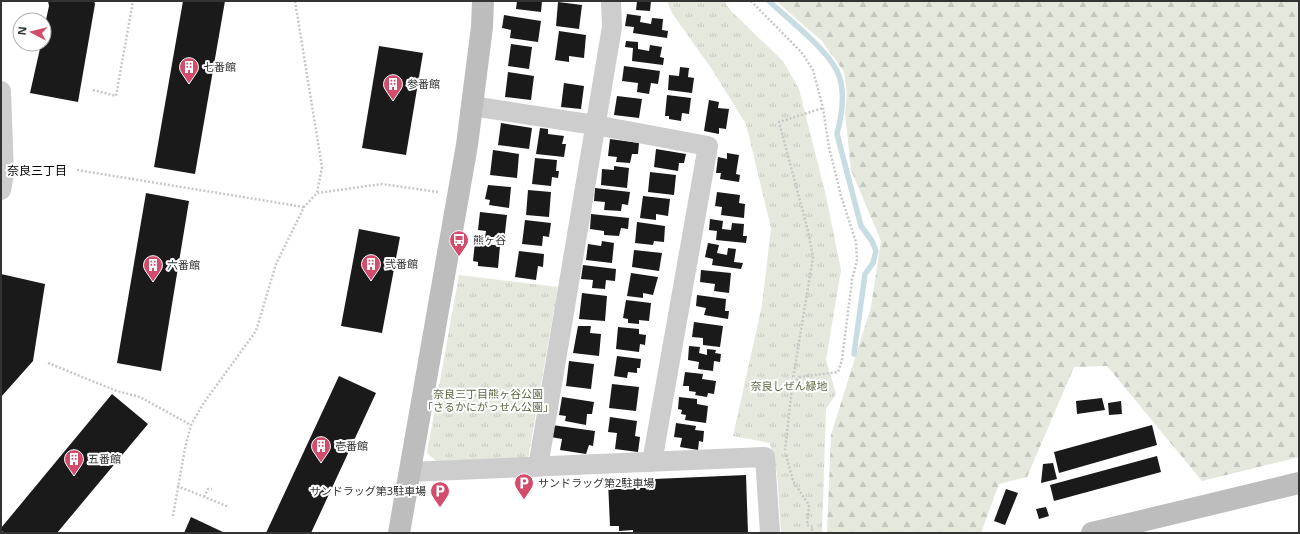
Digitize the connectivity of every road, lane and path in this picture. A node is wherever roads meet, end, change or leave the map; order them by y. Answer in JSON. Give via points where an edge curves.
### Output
{"nodes":[{"id":1,"x":133,"y":1,"type":"edge"},
{"id":2,"x":295,"y":1,"type":"edge"},
{"id":3,"x":483,"y":1,"type":"edge"},
{"id":4,"x":611,"y":1,"type":"edge"},
{"id":5,"x":751,"y":1,"type":"edge"},
{"id":6,"x":93,"y":90,"type":"dead end"},
{"id":7,"x":1,"y":91,"type":"edge"},
{"id":8,"x":472,"y":106,"type":"junction"},
{"id":9,"x":823,"y":108,"type":"junction"},
{"id":10,"x":595,"y":125,"type":"junction"},
{"id":11,"x":77,"y":170,"type":"dead end"},
{"id":12,"x":1,"y":190,"type":"edge"},
{"id":13,"x":442,"y":192,"type":"dead end"},
{"id":14,"x":317,"y":194,"type":"junction"},
{"id":15,"x":304,"y":207,"type":"junction"},
{"id":16,"x":48,"y":363,"type":"dead end"},
{"id":17,"x":792,"y":388,"type":"junction"},
{"id":18,"x":191,"y":425,"type":"junction"},
{"id":19,"x":652,"y":462,"type":"junction"},
{"id":20,"x":538,"y":467,"type":"junction"},
{"id":21,"x":409,"y":472,"type":"junction"},
{"id":22,"x":1299,"y":483,"type":"edge"},
{"id":23,"x":177,"y":486,"type":"junction"},
{"id":24,"x":212,"y":489,"type":"dead end"},
{"id":25,"x":204,"y":497,"type":"junction"},
{"id":26,"x":227,"y":506,"type":"dead end"},
{"id":27,"x":174,"y":516,"type":"dead end"},
{"id":28,"x":398,"y":533,"type":"edge"},
{"id":29,"x":770,"y":533,"type":"edge"},
{"id":30,"x":811,"y":533,"type":"edge"},
{"id":31,"x":1092,"y":533,"type":"edge"}],
"edges":[{"from":1,"to":6,"type":"path","via":[[116,96]]},
{"from":2,"to":14,"type":"path","via":[[322,167]]},
{"from":3,"to":8,"type":"street"},
{"from":4,"to":10,"type":"street","via":[[612,27]]},
{"from":5,"to":9,"type":"path","via":[[802,53],[813,70]]},
{"from":7,"to":12,"type":"street","via":[[4,175]]},
{"from":8,"to":10,"type":"street"},
{"from":8,"to":21,"type":"street"},
{"from":9,"to":17,"type":"path","via":[[779,122],[813,257]]},
{"from":9,"to":17,"type":"path","via":[[841,196],[856,242],[857,260],[838,372],[799,377]]},
{"from":10,"to":19,"type":"street","via":[[708,146]]},
{"from":10,"to":20,"type":"street"},
{"from":11,"to":15,"type":"path"},
{"from":13,"to":14,"type":"path","via":[[382,184]]},
{"from":14,"to":15,"type":"path"},
{"from":15,"to":18,"type":"path","via":[[276,264],[256,331],[203,404]]},
{"from":16,"to":18,"type":"path","via":[[117,391],[140,397]]},
{"from":17,"to":30,"type":"path","via":[[784,446],[793,481],[809,505],[807,525],[813,527]]},
{"from":18,"to":23,"type":"path"},
{"from":19,"to":20,"type":"street"},
{"from":19,"to":29,"type":"street","via":[[765,457]]},
{"from":20,"to":21,"type":"street"},
{"from":21,"to":28,"type":"street"},
{"from":22,"to":31,"type":"street"},
{"from":23,"to":25,"type":"path"},
{"from":23,"to":27,"type":"path"},
{"from":24,"to":25,"type":"path","via":[[208,489]]},
{"from":25,"to":26,"type":"path"}]}
